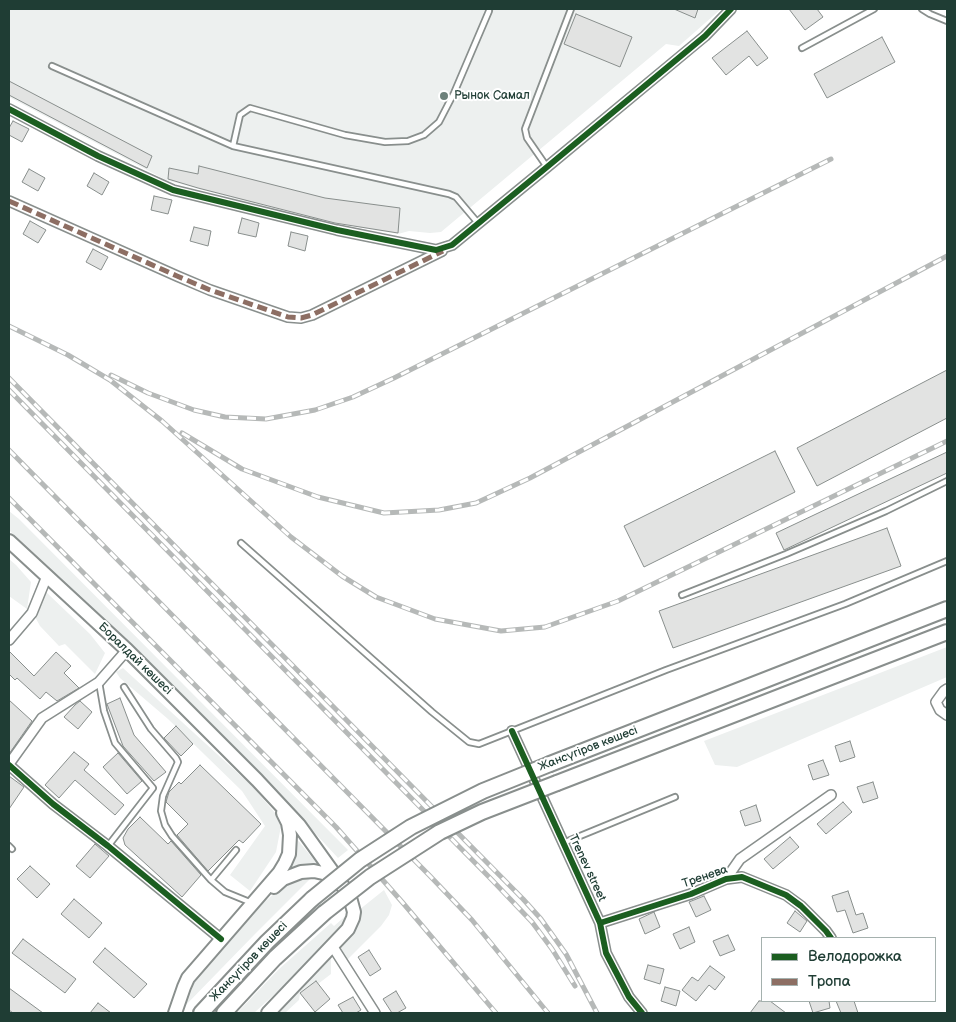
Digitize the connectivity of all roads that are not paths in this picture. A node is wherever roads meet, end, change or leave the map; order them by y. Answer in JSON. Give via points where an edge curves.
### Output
{"nodes":[{"id":1,"x":571,"y":9,"type":"edge"},
{"id":2,"x":731,"y":9,"type":"edge"},
{"id":3,"x":874,"y":9,"type":"edge"},
{"id":4,"x":922,"y":9,"type":"edge"},
{"id":5,"x":489,"y":11,"type":"dead end"},
{"id":6,"x":947,"y":21,"type":"edge"},
{"id":7,"x":802,"y":48,"type":"dead end"},
{"id":8,"x":52,"y":66,"type":"dead end"},
{"id":9,"x":10,"y":112,"type":"edge"},
{"id":10,"x":233,"y":146,"type":"junction"},
{"id":11,"x":547,"y":167,"type":"junction"},
{"id":12,"x":9,"y":201,"type":"edge"},
{"id":13,"x":478,"y":223,"type":"junction"},
{"id":14,"x":445,"y":249,"type":"junction"},
{"id":15,"x":947,"y":481,"type":"edge"},
{"id":16,"x":9,"y":541,"type":"edge"},
{"id":17,"x":241,"y":543,"type":"dead end"},
{"id":18,"x":947,"y":561,"type":"edge"},
{"id":19,"x":47,"y":576,"type":"junction"},
{"id":20,"x":682,"y":595,"type":"dead end"},
{"id":21,"x":947,"y":610,"type":"edge"},
{"id":22,"x":947,"y":632,"type":"edge"},
{"id":23,"x":9,"y":640,"type":"edge"},
{"id":24,"x":127,"y":650,"type":"junction"},
{"id":25,"x":98,"y":682,"type":"junction"},
{"id":26,"x":124,"y":687,"type":"dead end"},
{"id":27,"x":947,"y":689,"type":"edge"},
{"id":28,"x":947,"y":715,"type":"edge"},
{"id":29,"x":512,"y":731,"type":"junction"},
{"id":30,"x":9,"y":764,"type":"edge"},
{"id":31,"x":257,"y":780,"type":"junction"},
{"id":32,"x":831,"y":795,"type":"dead end"},
{"id":33,"x":675,"y":797,"type":"dead end"},
{"id":34,"x":563,"y":843,"type":"junction"},
{"id":35,"x":108,"y":846,"type":"junction"},
{"id":36,"x":236,"y":850,"type":"dead end"},
{"id":37,"x":726,"y":879,"type":"junction"},
{"id":38,"x":211,"y":880,"type":"junction"},
{"id":39,"x":341,"y":884,"type":"junction"},
{"id":40,"x":253,"y":904,"type":"junction"},
{"id":41,"x":600,"y":923,"type":"junction"},
{"id":42,"x":830,"y":937,"type":"edge"},
{"id":43,"x":221,"y":939,"type":"junction"},
{"id":44,"x":332,"y":946,"type":"junction"},
{"id":45,"x":175,"y":1013,"type":"edge"},
{"id":46,"x":201,"y":1013,"type":"edge"},
{"id":47,"x":224,"y":1013,"type":"edge"},
{"id":48,"x":268,"y":1013,"type":"edge"},
{"id":49,"x":375,"y":1013,"type":"edge"},
{"id":50,"x":642,"y":1013,"type":"edge"}],
"edges":[{"from":1,"to":11,"type":"lane","via":[[525,129],[527,138]]},
{"from":2,"to":11,"type":"street","via":[[705,36]]},
{"from":3,"to":7,"type":"lane"},
{"from":4,"to":6,"type":"lane"},
{"from":5,"to":10,"type":"lane","via":[[440,122],[424,135],[408,141],[385,142],[345,135],[250,108],[240,115]]},
{"from":8,"to":10,"type":"lane"},
{"from":9,"to":14,"type":"street","via":[[173,190],[337,230],[436,250]]},
{"from":10,"to":13,"type":"lane","via":[[450,194]]},
{"from":11,"to":13,"type":"street"},
{"from":12,"to":14,"type":"street","via":[[210,290],[288,317],[312,315]]},
{"from":13,"to":14,"type":"street"},
{"from":15,"to":20,"type":"lane","via":[[886,511]]},
{"from":16,"to":19,"type":"main road","name":"Боралдай көшесі"},
{"from":17,"to":29,"type":"lane","via":[[470,742],[479,744]]},
{"from":18,"to":29,"type":"lane","via":[[846,604]]},
{"from":19,"to":23,"type":"street","via":[[32,614]]},
{"from":19,"to":24,"type":"main road","name":"Боралдай көшесі"},
{"from":21,"to":46,"type":"main road","name":"Жансүгіров көшесі","bridge":true,"via":[[483,791],[411,827],[360,860],[312,899]]},
{"from":22,"to":47,"type":"main road","name":"Жансүгіров көшесі","bridge":true,"via":[[482,812],[426,841],[370,877],[324,913],[275,958]]},
{"from":24,"to":25,"type":"street"},
{"from":24,"to":31,"type":"main road","name":"Боралдай көшесі"},
{"from":25,"to":30,"type":"street","via":[[42,718]]},
{"from":25,"to":35,"type":"lane","via":[[115,743],[153,788]]},
{"from":26,"to":38,"type":"lane","via":[[151,729],[178,762],[163,796],[161,811],[165,825]]},
{"from":27,"to":28,"type":"street","via":[[936,702]]},
{"from":29,"to":34,"type":"street","name":"Trenev street"},
{"from":30,"to":35,"type":"street","via":[[53,804]]},
{"from":31,"to":39,"type":"main road","via":[[299,825]]},
{"from":31,"to":40,"type":"main road","via":[[286,816],[290,845],[279,873]]},
{"from":32,"to":37,"type":"street","via":[[740,859]]},
{"from":33,"to":34,"type":"lane"},
{"from":34,"to":41,"type":"street","name":"Trenev street"},
{"from":35,"to":43,"type":"street"},
{"from":36,"to":38,"type":"lane"},
{"from":37,"to":41,"type":"street","name":"Тренева","via":[[691,894]]},
{"from":37,"to":42,"type":"street","name":"Тренева","via":[[742,877],[786,895]]},
{"from":38,"to":40,"type":"lane","via":[[231,895]]},
{"from":39,"to":40,"type":"main road","via":[[330,875],[301,872],[283,879]]},
{"from":39,"to":44,"type":"main road","via":[[354,912],[348,929]]},
{"from":40,"to":43,"type":"main road"},
{"from":41,"to":50,"type":"street","name":"Trenev street","via":[[606,953],[629,997]]},
{"from":43,"to":45,"type":"main road","via":[[188,978]]},
{"from":44,"to":48,"type":"main road"},
{"from":44,"to":49,"type":"street"}]}
